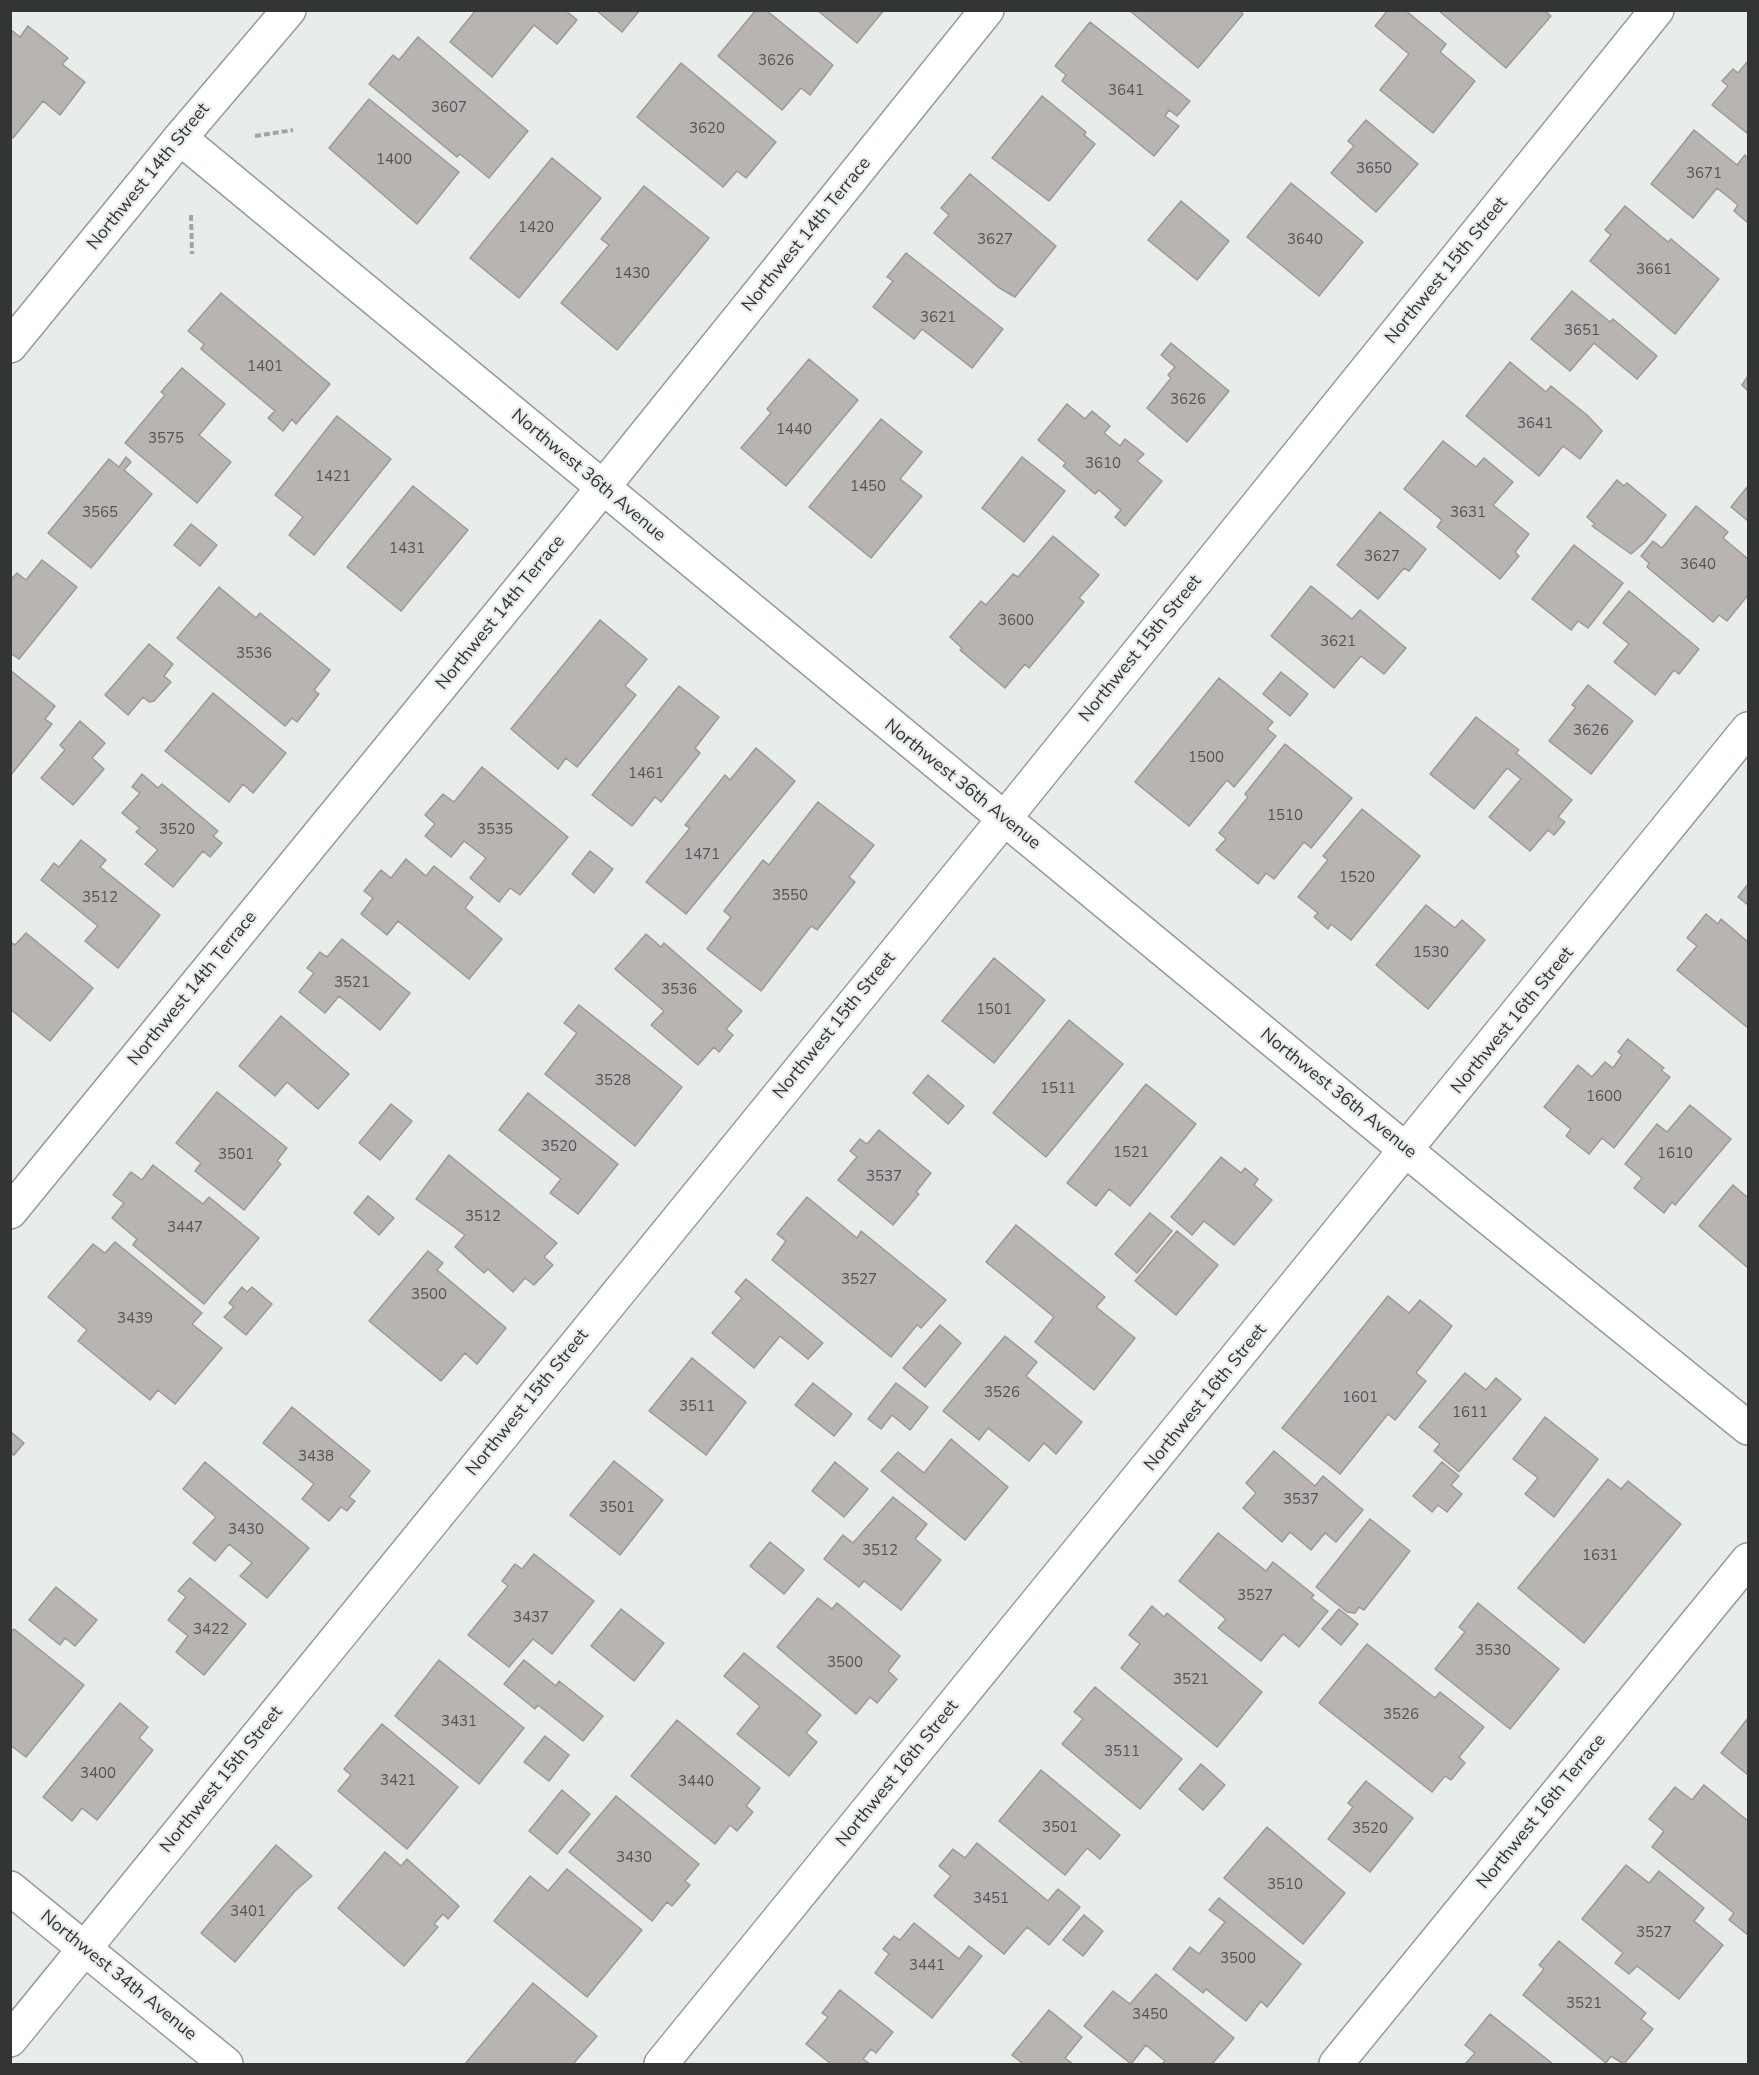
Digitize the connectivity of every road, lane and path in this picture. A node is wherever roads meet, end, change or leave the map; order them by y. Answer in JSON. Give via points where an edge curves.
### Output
{"nodes":[{"id":1,"x":289,"y":10,"type":"edge"},
{"id":2,"x":987,"y":10,"type":"edge"},
{"id":3,"x":1657,"y":10,"type":"edge"},
{"id":4,"x":293,"y":130,"type":"dead end"},
{"id":5,"x":255,"y":136,"type":"dead end"},
{"id":6,"x":180,"y":138,"type":"junction"},
{"id":7,"x":191,"y":215,"type":"dead end"},
{"id":8,"x":192,"y":254,"type":"dead end"},
{"id":9,"x":10,"y":346,"type":"edge"},
{"id":10,"x":603,"y":488,"type":"junction"},
{"id":11,"x":1749,"y":729,"type":"edge"},
{"id":12,"x":1004,"y":819,"type":"junction"},
{"id":13,"x":1407,"y":1150,"type":"junction"},
{"id":14,"x":10,"y":1212,"type":"edge"},
{"id":15,"x":1749,"y":1428,"type":"edge"},
{"id":16,"x":1749,"y":1560,"type":"edge"},
{"id":17,"x":10,"y":1888,"type":"edge"},
{"id":18,"x":85,"y":1949,"type":"junction"},
{"id":19,"x":10,"y":2040,"type":"edge"},
{"id":20,"x":226,"y":2064,"type":"edge"},
{"id":21,"x":662,"y":2064,"type":"edge"},
{"id":22,"x":1336,"y":2064,"type":"edge"}],
"edges":[{"from":1,"to":6,"type":"street","name":"Northwest 14th Street"},
{"from":2,"to":10,"type":"street","name":"Northwest 14th Terrace"},
{"from":3,"to":12,"type":"street","name":"Northwest 15th Street"},
{"from":4,"to":5,"type":"path"},
{"from":6,"to":9,"type":"street","name":"Northwest 14th Street"},
{"from":6,"to":10,"type":"street","name":"Northwest 36th Avenue"},
{"from":7,"to":8,"type":"path"},
{"from":10,"to":12,"type":"street","name":"Northwest 36th Avenue"},
{"from":10,"to":14,"type":"street","name":"Northwest 14th Terrace"},
{"from":11,"to":13,"type":"street","name":"Northwest 16th Street"},
{"from":12,"to":13,"type":"street","name":"Northwest 36th Avenue"},
{"from":12,"to":18,"type":"street","name":"Northwest 15th Street"},
{"from":13,"to":15,"type":"street","name":"Northwest 36th Avenue"},
{"from":13,"to":21,"type":"street","name":"Northwest 16th Street"},
{"from":16,"to":22,"type":"street","name":"Northwest 16th Terrace"},
{"from":17,"to":18,"type":"street","name":"Northwest 34th Avenue"},
{"from":18,"to":19,"type":"street","name":"Northwest 15th Street"},
{"from":18,"to":20,"type":"street","name":"Northwest 34th Avenue"}]}
